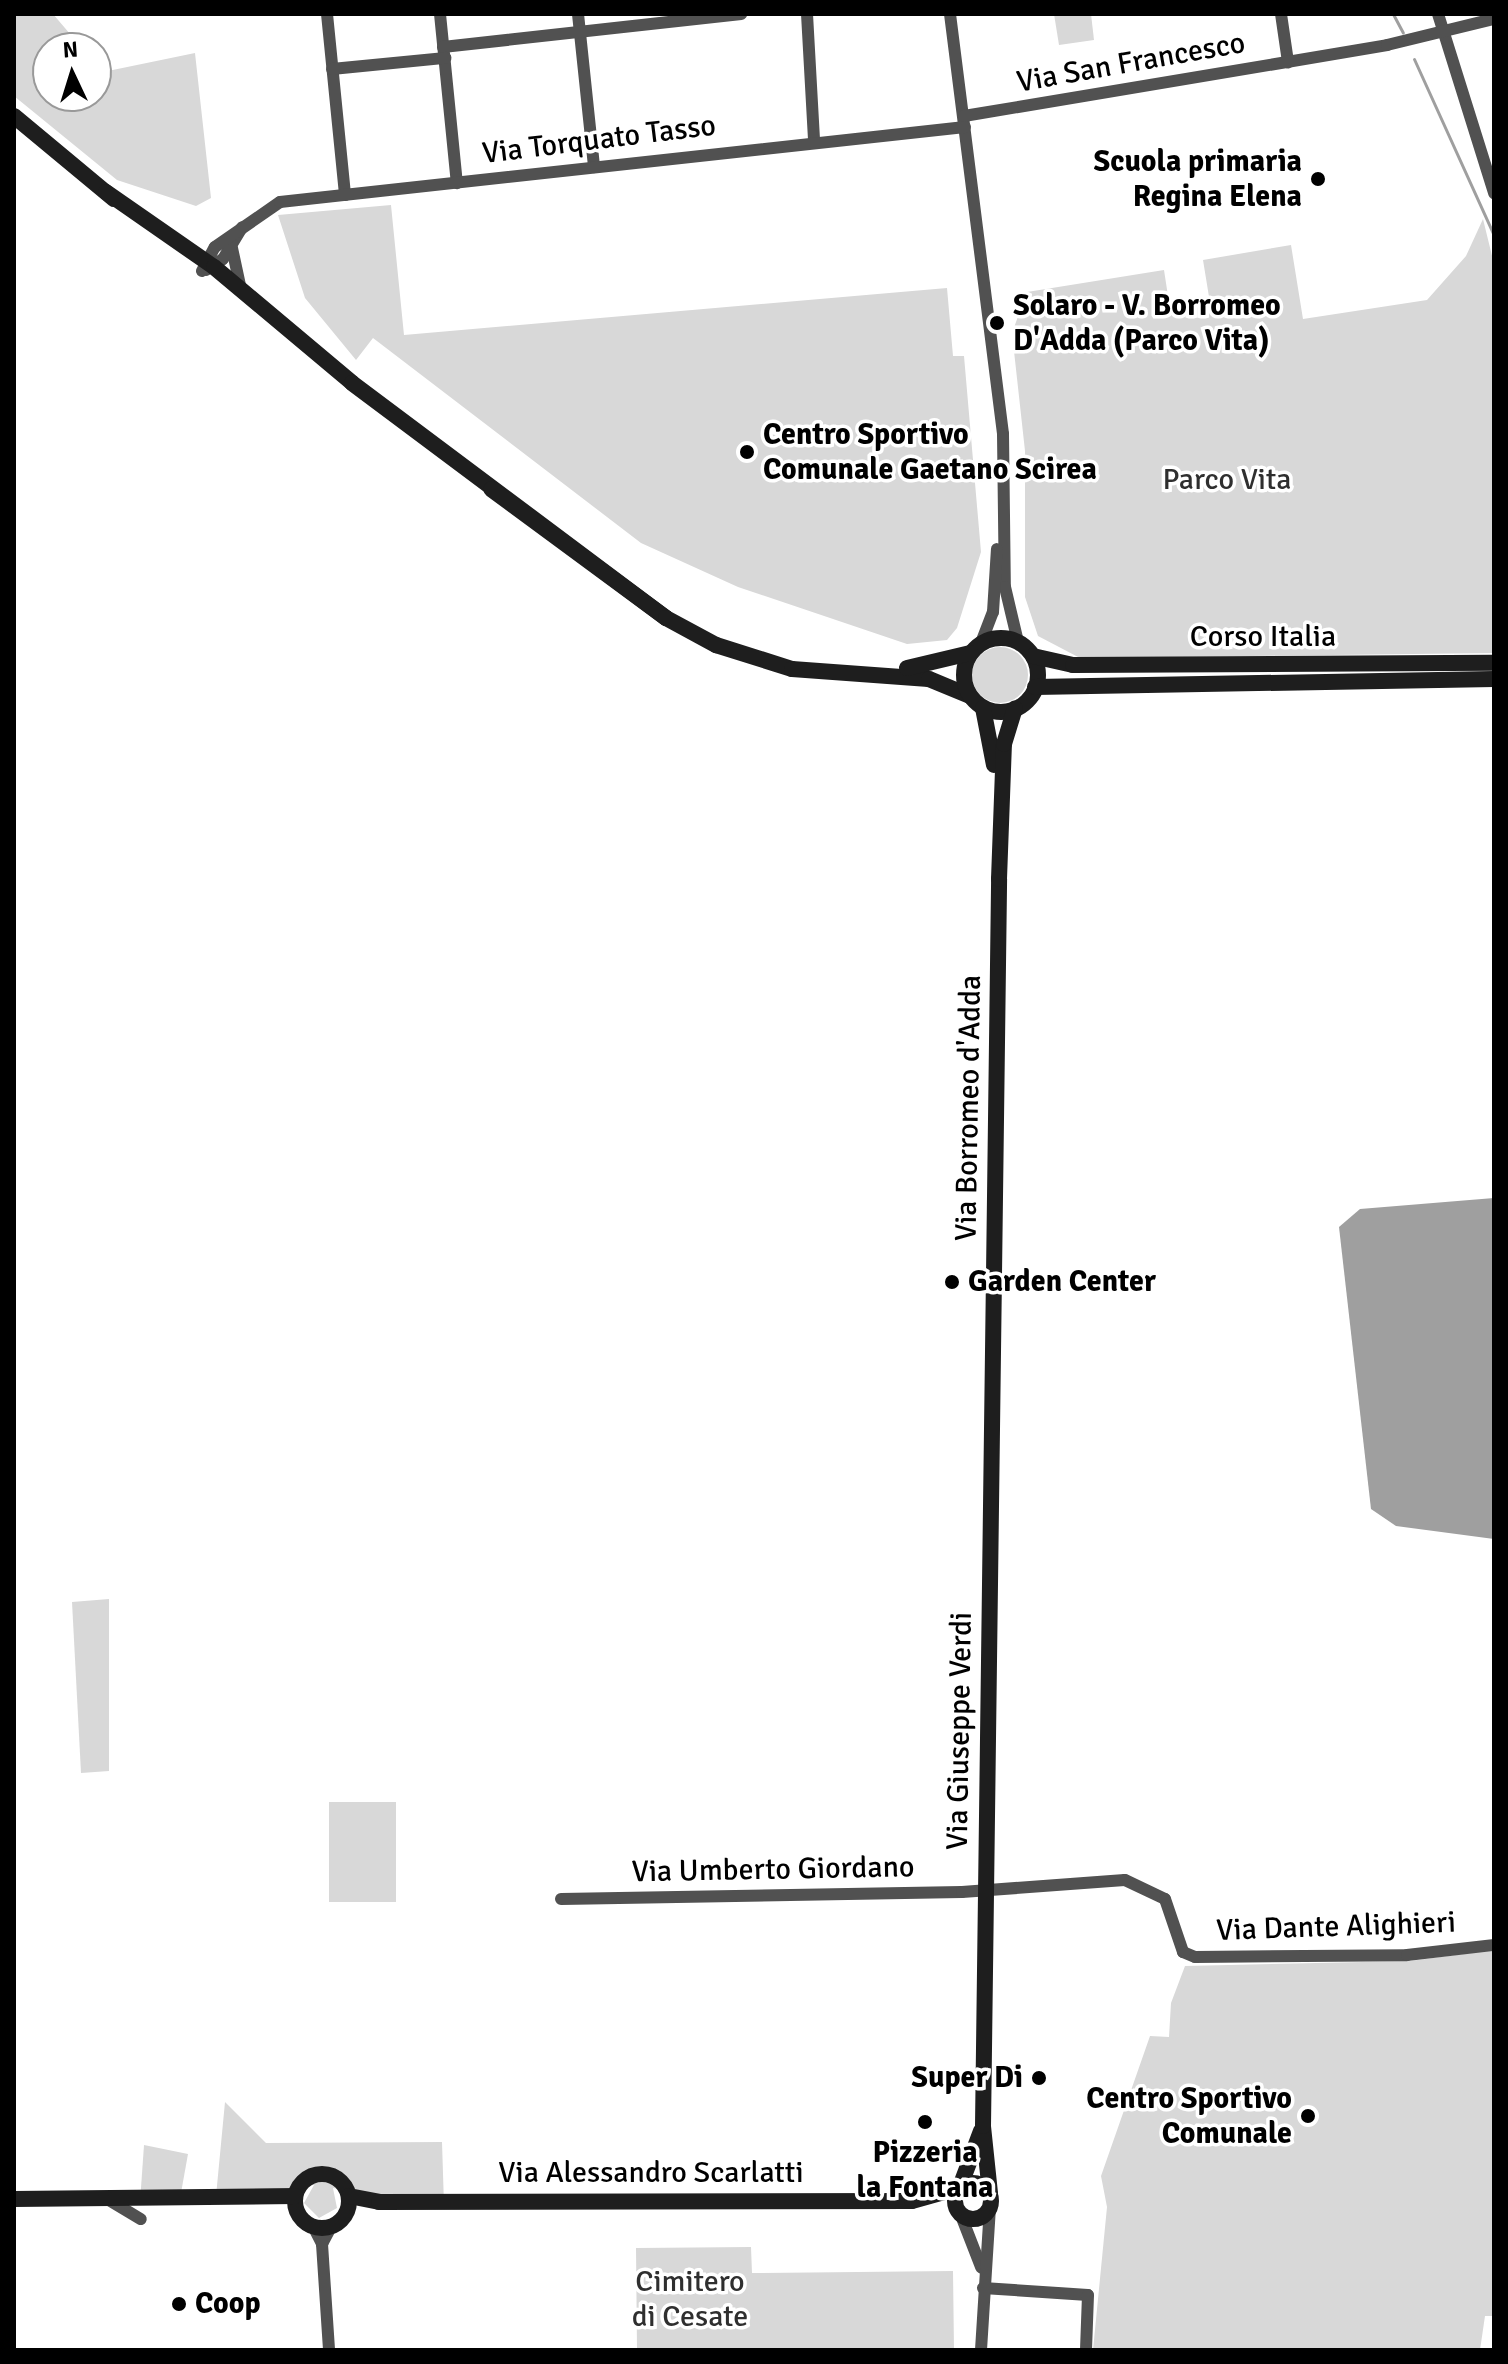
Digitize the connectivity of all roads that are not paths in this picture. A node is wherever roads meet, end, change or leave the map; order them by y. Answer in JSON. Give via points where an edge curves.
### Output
{"nodes":[{"id":1,"x":327,"y":14,"type":"edge"},
{"id":2,"x":440,"y":14,"type":"edge"},
{"id":3,"x":578,"y":14,"type":"edge"},
{"id":4,"x":741,"y":14,"type":"edge"},
{"id":5,"x":807,"y":14,"type":"edge"},
{"id":6,"x":950,"y":14,"type":"edge"},
{"id":7,"x":1281,"y":14,"type":"edge"},
{"id":8,"x":1438,"y":14,"type":"edge"},
{"id":9,"x":1494,"y":19,"type":"edge"},
{"id":10,"x":579,"y":32,"type":"junction"},
{"id":11,"x":1441,"y":33,"type":"junction"},
{"id":12,"x":444,"y":52,"type":"junction"},
{"id":13,"x":1288,"y":62,"type":"junction"},
{"id":14,"x":332,"y":69,"type":"junction"},
{"id":15,"x":14,"y":116,"type":"edge"},
{"id":16,"x":964,"y":122,"type":"junction"},
{"id":17,"x":814,"y":141,"type":"junction"},
{"id":18,"x":594,"y":167,"type":"junction"},
{"id":19,"x":457,"y":183,"type":"junction"},
{"id":20,"x":106,"y":192,"type":"junction"},
{"id":21,"x":1494,"y":193,"type":"edge"},
{"id":22,"x":345,"y":195,"type":"junction"},
{"id":23,"x":246,"y":221,"type":"junction"},
{"id":24,"x":215,"y":247,"type":"junction"},
{"id":25,"x":187,"y":248,"type":"junction"},
{"id":26,"x":232,"y":248,"type":"junction"},
{"id":27,"x":207,"y":266,"type":"junction"},
{"id":28,"x":241,"y":290,"type":"junction"},
{"id":29,"x":302,"y":343,"type":"junction"},
{"id":30,"x":1003,"y":434,"type":"junction"},
{"id":31,"x":1018,"y":642,"type":"junction"},
{"id":32,"x":976,"y":648,"type":"junction"},
{"id":33,"x":1033,"y":656,"type":"junction"},
{"id":34,"x":765,"y":661,"type":"junction"},
{"id":35,"x":1494,"y":663,"type":"edge"},
{"id":36,"x":1494,"y":679,"type":"edge"},
{"id":37,"x":1035,"y":687,"type":"junction"},
{"id":38,"x":977,"y":702,"type":"junction"},
{"id":39,"x":1015,"y":709,"type":"junction"},
{"id":40,"x":999,"y":879,"type":"junction"},
{"id":41,"x":993,"y":1338,"type":"joint"},
{"id":42,"x":986,"y":1889,"type":"junction"},
{"id":43,"x":561,"y":1899,"type":"dead end"},
{"id":44,"x":1494,"y":1945,"type":"edge"},
{"id":45,"x":983,"y":2126,"type":"junction"},
{"id":46,"x":960,"y":2186,"type":"junction"},
{"id":47,"x":14,"y":2199,"type":"edge"},
{"id":48,"x":109,"y":2200,"type":"junction"},
{"id":49,"x":923,"y":2200,"type":"junction"},
{"id":50,"x":990,"y":2200,"type":"junction"},
{"id":51,"x":348,"y":2203,"type":"junction"},
{"id":52,"x":296,"y":2204,"type":"junction"},
{"id":53,"x":962,"y":2216,"type":"junction"},
{"id":54,"x":141,"y":2219,"type":"dead end"},
{"id":55,"x":323,"y":2227,"type":"junction"},
{"id":56,"x":983,"y":2281,"type":"junction"},
{"id":57,"x":329,"y":2350,"type":"edge"},
{"id":58,"x":981,"y":2350,"type":"edge"},
{"id":59,"x":1086,"y":2350,"type":"edge"}],
"edges":[{"from":1,"to":14,"type":"street"},
{"from":2,"to":12,"type":"street"},
{"from":3,"to":10,"type":"street"},
{"from":4,"to":10,"type":"street"},
{"from":5,"to":17,"type":"street"},
{"from":6,"to":16,"type":"street"},
{"from":7,"to":13,"type":"street"},
{"from":8,"to":11,"type":"street"},
{"from":9,"to":11,"type":"street","name":"Via San Francesco"},
{"from":10,"to":12,"type":"street"},
{"from":10,"to":18,"type":"street"},
{"from":11,"to":13,"type":"street","name":"Via San Francesco"},
{"from":11,"to":21,"type":"street"},
{"from":12,"to":14,"type":"street"},
{"from":12,"to":19,"type":"street"},
{"from":13,"to":16,"type":"street","name":"Via San Francesco"},
{"from":14,"to":22,"type":"street"},
{"from":15,"to":20,"type":"street"},
{"from":16,"to":17,"type":"street","name":"Via Torquato Tasso"},
{"from":16,"to":30,"type":"street"},
{"from":17,"to":18,"type":"street","name":"Via Torquato Tasso"},
{"from":18,"to":19,"type":"street","name":"Via Torquato Tasso"},
{"from":19,"to":22,"type":"street","name":"Via Torquato Tasso"},
{"from":20,"to":25,"type":"street"},
{"from":20,"to":27,"type":"street"},
{"from":22,"to":23,"type":"street","name":"Via Torquato Tasso","via":[[269,204]]},
{"from":23,"to":24,"type":"street","name":"Via Torquato Tasso"},
{"from":23,"to":26,"type":"street"},
{"from":24,"to":25,"type":"street"},
{"from":24,"to":27,"type":"street","name":"Via Torquato Tasso"},
{"from":25,"to":27,"type":"street"},
{"from":26,"to":27,"type":"street"},
{"from":26,"to":28,"type":"street"},
{"from":27,"to":28,"type":"street"},
{"from":27,"to":29,"type":"street"},
{"from":28,"to":29,"type":"street"},
{"from":29,"to":34,"type":"street","via":[[666,618]]},
{"from":30,"to":31,"type":"street","via":[[1005,587]]},
{"from":30,"to":32,"type":"street","via":[[995,603]]},
{"from":31,"to":32,"type":"street"},
{"from":31,"to":33,"type":"street"},
{"from":32,"to":34,"type":"street","via":[[923,668]]},
{"from":32,"to":38,"type":"street","via":[[963,674]]},
{"from":33,"to":35,"type":"street","name":"Corso Italia","via":[[1071,665]]},
{"from":33,"to":37,"type":"street"},
{"from":34,"to":38,"type":"street","via":[[817,673],[929,679]]},
{"from":36,"to":37,"type":"street","name":"Corso Italia"},
{"from":37,"to":39,"type":"street"},
{"from":38,"to":39,"type":"street"},
{"from":38,"to":40,"type":"street","name":"Via Borromeo d'Adda","via":[[993,738]]},
{"from":39,"to":40,"type":"street","name":"Via Borromeo d'Adda","via":[[1004,744]]},
{"from":40,"to":41,"type":"street","name":"Via Borromeo d'Adda"},
{"from":41,"to":42,"type":"street","name":"Via Giuseppe Verdi"},
{"from":42,"to":43,"type":"street","name":"Via Umberto Giordano"},
{"from":42,"to":44,"type":"street","name":"Via Dante Alighieri","via":[[1145,1884],[1165,1899],[1183,1952],[1195,1957],[1407,1955]]},
{"from":42,"to":45,"type":"street","name":"Via Giuseppe Verdi"},
{"from":45,"to":46,"type":"street","name":"Via Giuseppe Verdi"},
{"from":45,"to":50,"type":"street","name":"Via Giuseppe Verdi"},
{"from":46,"to":49,"type":"street","name":"Via Alessandro Scarlatti"},
{"from":46,"to":50,"type":"street","via":[[984,2184]]},
{"from":46,"to":53,"type":"street"},
{"from":47,"to":48,"type":"street"},
{"from":48,"to":52,"type":"street"},
{"from":48,"to":54,"type":"street"},
{"from":49,"to":51,"type":"street","name":"Via Alessandro Scarlatti"},
{"from":49,"to":53,"type":"street","name":"Via Alessandro Scarlatti"},
{"from":50,"to":53,"type":"street","via":[[983,2218]]},
{"from":50,"to":56,"type":"street","name":"Via Giuseppe Verdi"},
{"from":51,"to":52,"type":"street","via":[[337,2179],[318,2174]]},
{"from":51,"to":55,"type":"street"},
{"from":52,"to":55,"type":"street"},
{"from":53,"to":56,"type":"street","name":"Via Giuseppe Verdi"},
{"from":55,"to":57,"type":"street","via":[[321,2296]]},
{"from":56,"to":58,"type":"street","name":"Via Giuseppe Verdi"},
{"from":56,"to":59,"type":"street","via":[[1088,2295]]}]}
